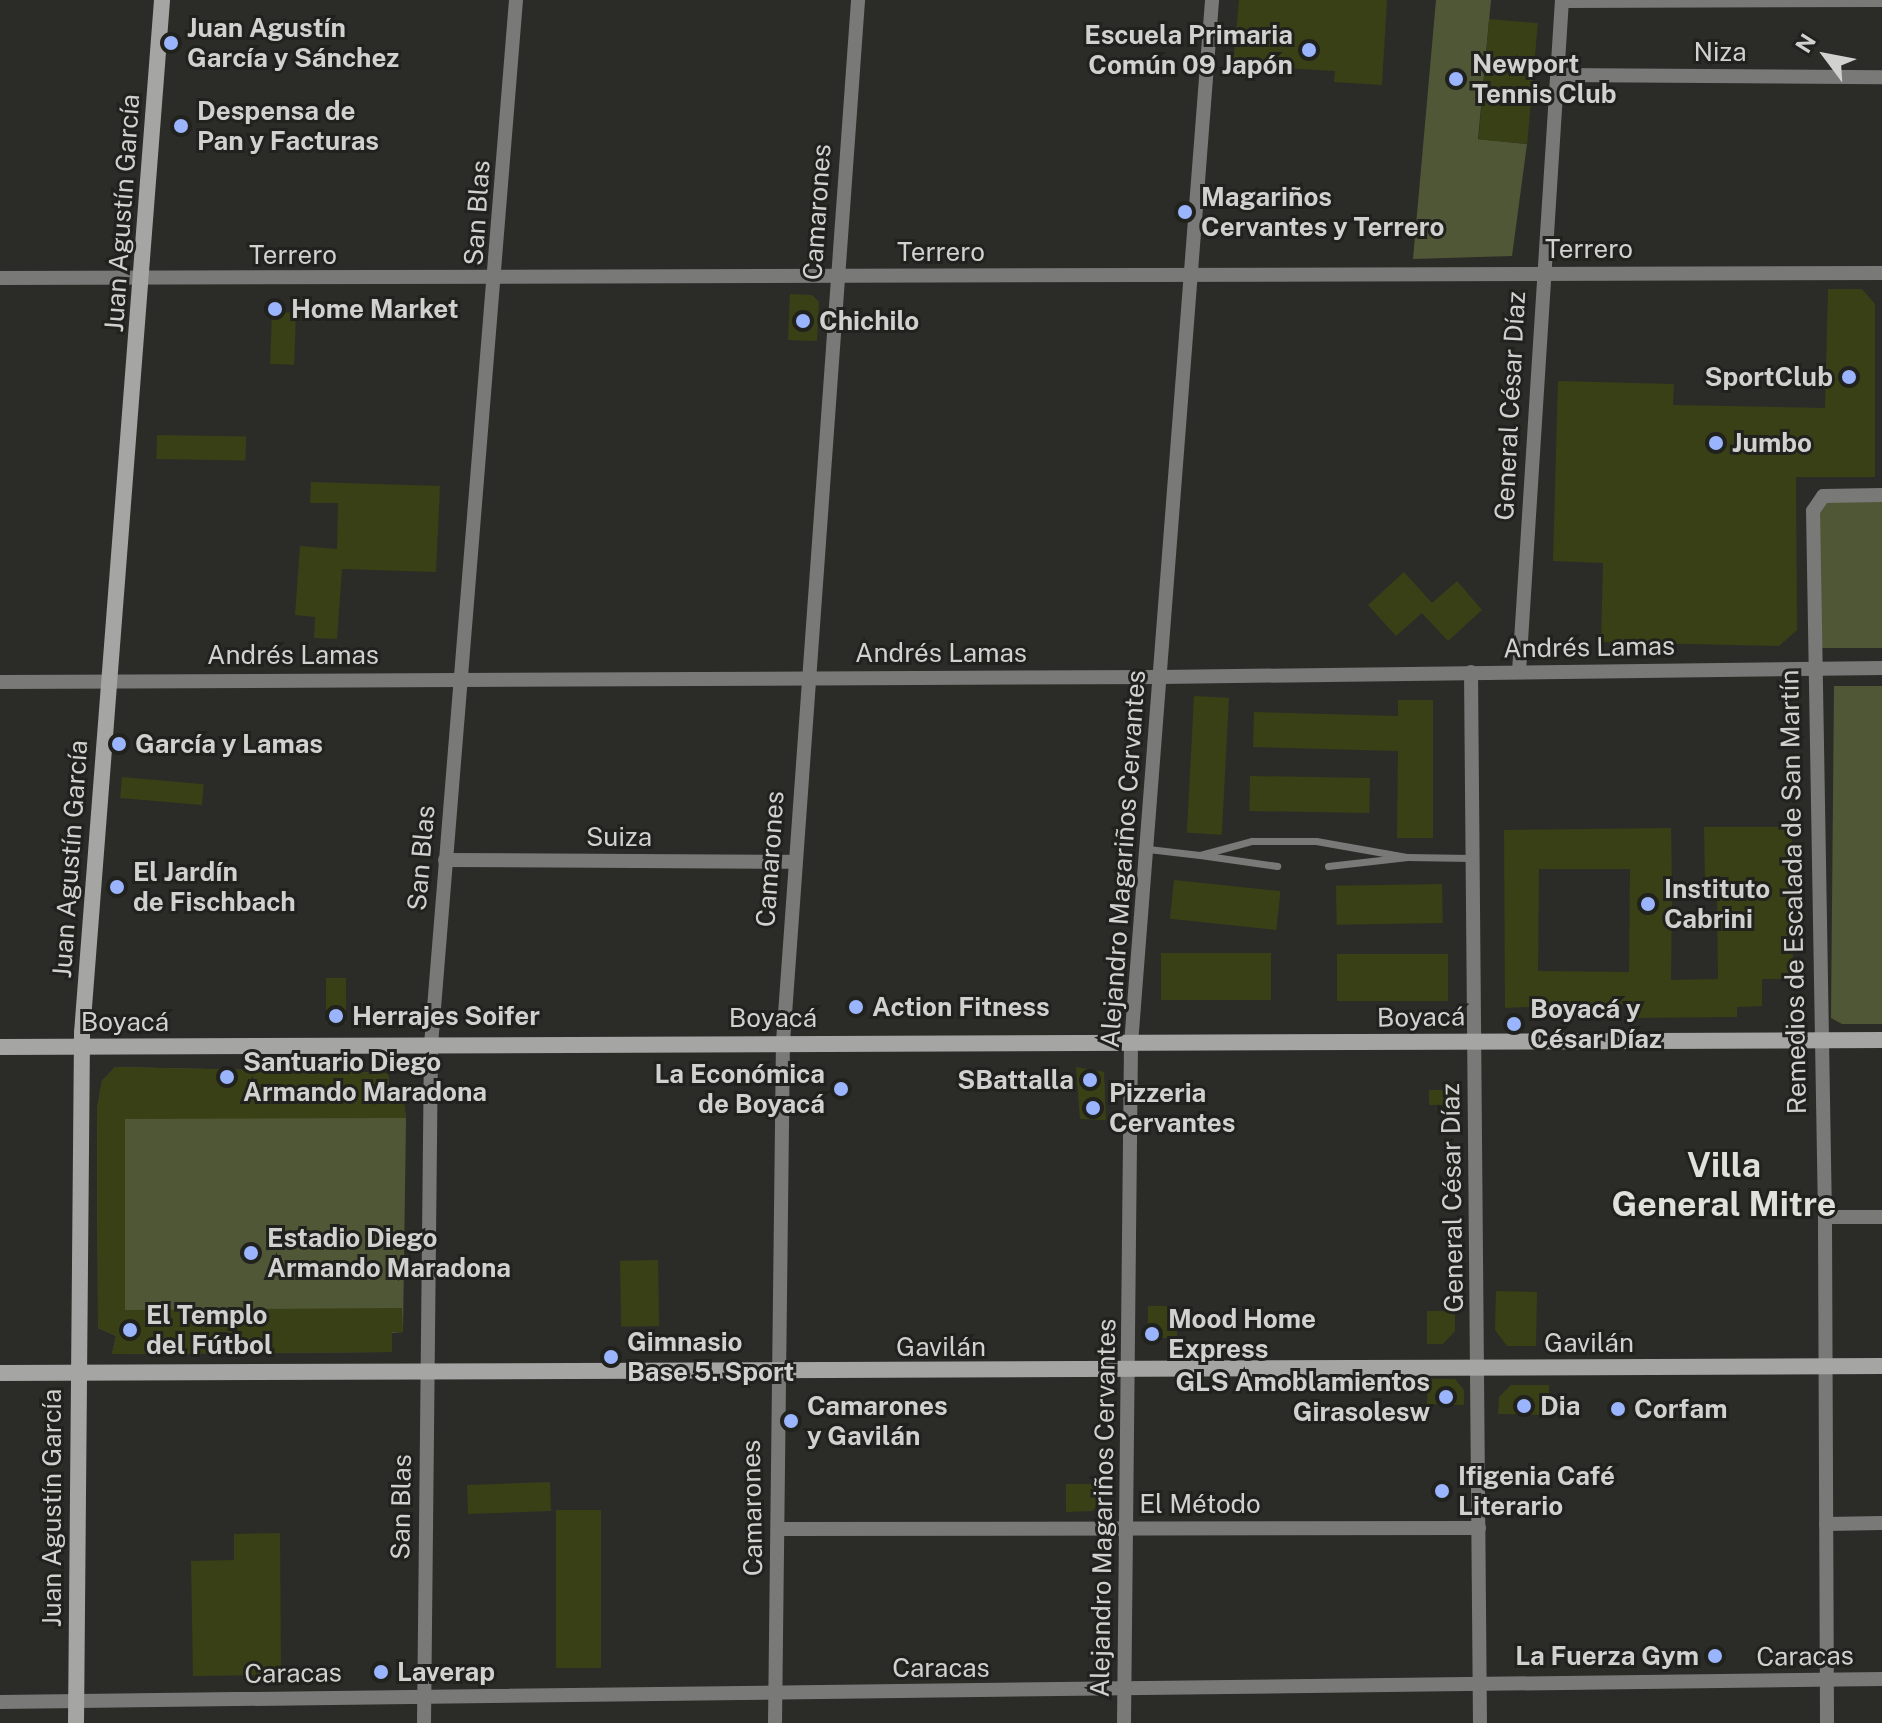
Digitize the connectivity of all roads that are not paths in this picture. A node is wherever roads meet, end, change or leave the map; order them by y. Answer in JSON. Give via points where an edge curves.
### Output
{"nodes":[{"id":1,"x":162,"y":0,"type":"edge"},
{"id":2,"x":516,"y":0,"type":"edge"},
{"id":3,"x":858,"y":0,"type":"edge"},
{"id":4,"x":1212,"y":0,"type":"edge"},
{"id":5,"x":1882,"y":0,"type":"edge"},
{"id":6,"x":1562,"y":1,"type":"edge"},
{"id":7,"x":1557,"y":75,"type":"junction"},
{"id":8,"x":1882,"y":77,"type":"edge"},
{"id":9,"x":1542,"y":273,"type":"junction"},
{"id":10,"x":1882,"y":273,"type":"edge"},
{"id":11,"x":836,"y":276,"type":"junction"},
{"id":12,"x":1192,"y":277,"type":"junction"},
{"id":13,"x":0,"y":278,"type":"edge"},
{"id":14,"x":496,"y":278,"type":"junction"},
{"id":15,"x":141,"y":280,"type":"junction"},
{"id":16,"x":1882,"y":495,"type":"edge"},
{"id":17,"x":1882,"y":668,"type":"edge"},
{"id":18,"x":1812,"y":669,"type":"junction"},
{"id":19,"x":1471,"y":672,"type":"junction"},
{"id":20,"x":1519,"y":672,"type":"junction"},
{"id":21,"x":808,"y":676,"type":"junction"},
{"id":22,"x":1160,"y":677,"type":"junction"},
{"id":23,"x":461,"y":678,"type":"junction"},
{"id":24,"x":108,"y":679,"type":"junction"},
{"id":25,"x":0,"y":682,"type":"edge"},
{"id":26,"x":1148,"y":849,"type":"junction"},
{"id":27,"x":1200,"y":855,"type":"junction"},
{"id":28,"x":1407,"y":857,"type":"junction"},
{"id":29,"x":1471,"y":858,"type":"junction"},
{"id":30,"x":445,"y":860,"type":"junction"},
{"id":31,"x":793,"y":862,"type":"junction"},
{"id":32,"x":1277,"y":866,"type":"dead end"},
{"id":33,"x":1328,"y":866,"type":"dead end"},
{"id":34,"x":1474,"y":1040,"type":"junction"},
{"id":35,"x":1819,"y":1040,"type":"junction"},
{"id":36,"x":1882,"y":1040,"type":"edge"},
{"id":37,"x":783,"y":1042,"type":"junction"},
{"id":38,"x":1131,"y":1044,"type":"junction"},
{"id":39,"x":431,"y":1045,"type":"junction"},
{"id":40,"x":82,"y":1046,"type":"junction"},
{"id":41,"x":0,"y":1047,"type":"edge"},
{"id":42,"x":1825,"y":1217,"type":"junction"},
{"id":43,"x":1882,"y":1217,"type":"edge"},
{"id":44,"x":1827,"y":1366,"type":"junction"},
{"id":45,"x":1882,"y":1366,"type":"edge"},
{"id":46,"x":1478,"y":1367,"type":"junction"},
{"id":47,"x":427,"y":1371,"type":"junction"},
{"id":48,"x":1129,"y":1371,"type":"junction"},
{"id":49,"x":776,"y":1372,"type":"junction"},
{"id":50,"x":0,"y":1373,"type":"edge"},
{"id":51,"x":75,"y":1373,"type":"junction"},
{"id":52,"x":1882,"y":1523,"type":"edge"},
{"id":53,"x":1826,"y":1524,"type":"junction"},
{"id":54,"x":1127,"y":1528,"type":"junction"},
{"id":55,"x":1479,"y":1528,"type":"junction"},
{"id":56,"x":778,"y":1529,"type":"junction"},
{"id":57,"x":1827,"y":1679,"type":"junction"},
{"id":58,"x":1882,"y":1679,"type":"edge"},
{"id":59,"x":1480,"y":1683,"type":"junction"},
{"id":60,"x":1124,"y":1691,"type":"junction"},
{"id":61,"x":776,"y":1692,"type":"junction"},
{"id":62,"x":423,"y":1695,"type":"junction"},
{"id":63,"x":76,"y":1701,"type":"junction"},
{"id":64,"x":0,"y":1702,"type":"edge"},
{"id":65,"x":76,"y":1723,"type":"edge"},
{"id":66,"x":424,"y":1723,"type":"edge"},
{"id":67,"x":775,"y":1723,"type":"edge"},
{"id":68,"x":1124,"y":1723,"type":"edge"},
{"id":69,"x":1480,"y":1723,"type":"edge"},
{"id":70,"x":1827,"y":1723,"type":"edge"}],
"edges":[{"from":1,"to":15,"type":"street","name":"Juan Agustín García"},
{"from":2,"to":14,"type":"street","name":"San Blas"},
{"from":3,"to":11,"type":"street","name":"Camarones"},
{"from":4,"to":12,"type":"street","name":"Alejandro Magariños Cervantes"},
{"from":5,"to":6,"type":"street"},
{"from":6,"to":7,"type":"street","name":"General César Díaz"},
{"from":7,"to":8,"type":"street","name":"Niza"},
{"from":7,"to":9,"type":"street","name":"General César Díaz"},
{"from":9,"to":10,"type":"street","name":"Terrero"},
{"from":9,"to":12,"type":"street","name":"Terrero"},
{"from":9,"to":20,"type":"street","name":"General César Díaz"},
{"from":11,"to":12,"type":"street","name":"Terrero"},
{"from":11,"to":14,"type":"street","name":"Terrero"},
{"from":11,"to":21,"type":"street","name":"Camarones"},
{"from":12,"to":22,"type":"street","name":"Alejandro Magariños Cervantes"},
{"from":13,"to":15,"type":"street","name":"Terrero"},
{"from":14,"to":15,"type":"street","name":"Terrero"},
{"from":14,"to":23,"type":"street","name":"San Blas"},
{"from":15,"to":24,"type":"street","name":"Juan Agustín García"},
{"from":16,"to":18,"type":"street","name":"Remedios de Escalada de San Martín","via":[[1823,496],[1813,511]]},
{"from":17,"to":18,"type":"street","name":"Andrés Lamas"},
{"from":18,"to":20,"type":"street","name":"Andrés Lamas"},
{"from":18,"to":35,"type":"street","name":"Remedios de Escalada de San Martín"},
{"from":19,"to":20,"type":"street","name":"Andrés Lamas"},
{"from":19,"to":22,"type":"street","name":"Andrés Lamas"},
{"from":19,"to":29,"type":"street","name":"General César Díaz"},
{"from":21,"to":22,"type":"street","name":"Andrés Lamas"},
{"from":21,"to":23,"type":"street","name":"Andrés Lamas"},
{"from":21,"to":31,"type":"street","name":"Camarones"},
{"from":22,"to":26,"type":"street","name":"Alejandro Magariños Cervantes"},
{"from":23,"to":24,"type":"street","name":"Andrés Lamas"},
{"from":23,"to":30,"type":"street","name":"San Blas"},
{"from":24,"to":25,"type":"street","name":"Andrés Lamas"},
{"from":24,"to":40,"type":"street","name":"Juan Agustín García"},
{"from":26,"to":27,"type":"lane"},
{"from":26,"to":38,"type":"street","name":"Alejandro Magariños Cervantes"},
{"from":27,"to":28,"type":"lane","via":[[1252,841],[1316,841]]},
{"from":27,"to":32,"type":"lane"},
{"from":28,"to":29,"type":"lane"},
{"from":28,"to":33,"type":"lane"},
{"from":29,"to":34,"type":"street","name":"General César Díaz"},
{"from":30,"to":31,"type":"street","name":"Suiza"},
{"from":30,"to":39,"type":"street","name":"San Blas"},
{"from":31,"to":37,"type":"street","name":"Camarones"},
{"from":34,"to":35,"type":"street","name":"Boyacá"},
{"from":34,"to":38,"type":"street","name":"Boyacá"},
{"from":34,"to":46,"type":"street","name":"General César Díaz"},
{"from":35,"to":36,"type":"street","name":"Boyacá"},
{"from":35,"to":42,"type":"street","name":"Remedios de Escalada de San Martín"},
{"from":37,"to":38,"type":"street","name":"Boyacá"},
{"from":37,"to":39,"type":"street","name":"Boyacá"},
{"from":37,"to":49,"type":"street","name":"Camarones"},
{"from":38,"to":48,"type":"street","name":"Alejandro Magariños Cervantes"},
{"from":39,"to":40,"type":"street","name":"Boyacá"},
{"from":39,"to":47,"type":"street","name":"San Blas"},
{"from":40,"to":41,"type":"street","name":"Boyacá"},
{"from":40,"to":51,"type":"street","name":"Juan Agustín García"},
{"from":42,"to":43,"type":"street"},
{"from":42,"to":44,"type":"street","name":"Remedios de Escalada de San Martín"},
{"from":44,"to":45,"type":"street","name":"Gavilán"},
{"from":44,"to":46,"type":"street","name":"Gavilán"},
{"from":44,"to":53,"type":"street","name":"Remedios de Escalada de San Martín"},
{"from":46,"to":48,"type":"street","name":"Gavilán"},
{"from":46,"to":55,"type":"street","name":"General César Díaz"},
{"from":47,"to":49,"type":"street","name":"Gavilán"},
{"from":47,"to":51,"type":"street","name":"Gavilán"},
{"from":47,"to":62,"type":"street","name":"San Blas"},
{"from":48,"to":49,"type":"street","name":"Gavilán"},
{"from":48,"to":54,"type":"street","name":"Alejandro Magariños Cervantes"},
{"from":49,"to":56,"type":"street","name":"Camarones"},
{"from":50,"to":51,"type":"street","name":"Gavilán"},
{"from":51,"to":63,"type":"street","name":"Juan Agustín García"},
{"from":52,"to":53,"type":"street"},
{"from":53,"to":57,"type":"street","name":"Remedios de Escalada de San Martín"},
{"from":54,"to":55,"type":"street","name":"El Método"},
{"from":54,"to":56,"type":"street","name":"El Método"},
{"from":54,"to":60,"type":"street","name":"Alejandro Magariños Cervantes"},
{"from":55,"to":59,"type":"street","name":"General César Díaz"},
{"from":56,"to":61,"type":"street","name":"Camarones"},
{"from":57,"to":58,"type":"street","name":"Caracas"},
{"from":57,"to":59,"type":"street","name":"Caracas"},
{"from":57,"to":70,"type":"street","name":"Remedios de Escalada de San Martín"},
{"from":59,"to":60,"type":"street","name":"Caracas"},
{"from":59,"to":69,"type":"street","name":"General César Díaz"},
{"from":60,"to":61,"type":"street","name":"Caracas"},
{"from":60,"to":68,"type":"street","name":"Alejandro Magariños Cervantes"},
{"from":61,"to":62,"type":"street","name":"Caracas"},
{"from":61,"to":67,"type":"street","name":"Camarones"},
{"from":62,"to":63,"type":"street","name":"Caracas"},
{"from":62,"to":66,"type":"street","name":"San Blas"},
{"from":63,"to":64,"type":"street","name":"Caracas"},
{"from":63,"to":65,"type":"street","name":"Juan Agustín García"}]}
